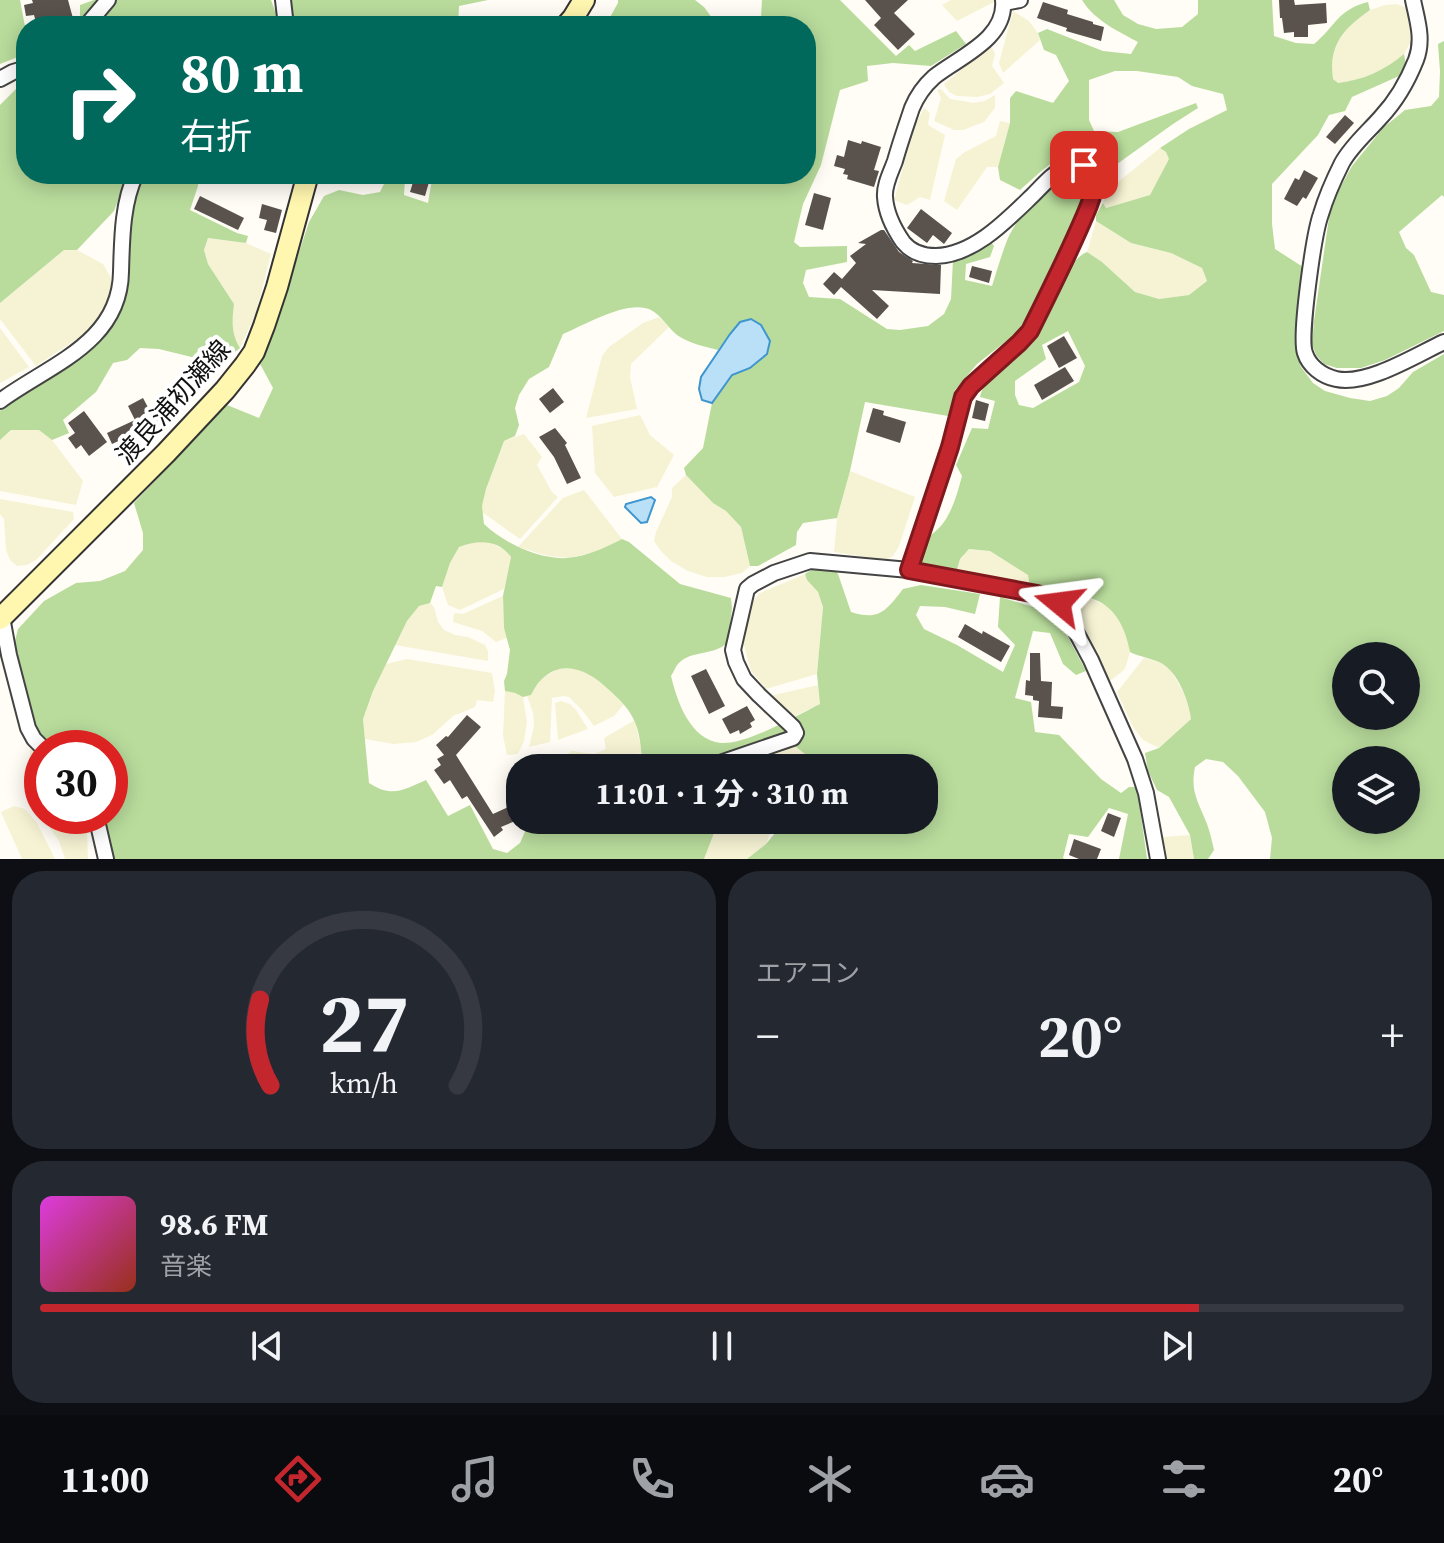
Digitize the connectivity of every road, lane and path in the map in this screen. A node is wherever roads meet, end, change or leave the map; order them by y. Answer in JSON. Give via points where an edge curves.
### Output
{"nodes":[{"id":1,"x":108,"y":0,"type":"edge"},
{"id":2,"x":1020,"y":0,"type":"edge"},
{"id":3,"x":1413,"y":0,"type":"edge"},
{"id":4,"x":1004,"y":1,"type":"edge"},
{"id":5,"x":94,"y":16,"type":"edge"},
{"id":6,"x":132,"y":184,"type":"edge"},
{"id":7,"x":305,"y":184,"type":"edge"},
{"id":8,"x":1444,"y":342,"type":"edge"},
{"id":9,"x":0,"y":401,"type":"edge"},
{"id":10,"x":909,"y":570,"type":"junction"},
{"id":11,"x":1,"y":618,"type":"edge"},
{"id":12,"x":29,"y":730,"type":"edge"},
{"id":13,"x":746,"y":754,"type":"edge"},
{"id":14,"x":100,"y":834,"type":"edge"},
{"id":15,"x":106,"y":859,"type":"edge"},
{"id":16,"x":1158,"y":859,"type":"edge"}],
"edges":[{"from":1,"to":5,"type":"street"},
{"from":2,"to":4,"type":"street"},
{"from":3,"to":8,"type":"street","via":[[1420,31],[1417,57],[1384,114],[1350,150],[1320,215],[1303,349],[1321,373],[1349,380]]},
{"from":4,"to":10,"type":"street","via":[[1002,19],[991,35],[932,79],[917,97],[885,190],[896,232],[918,254],[949,254],[985,236],[1064,168],[1090,168],[1095,184],[1030,331],[963,397]]},
{"from":6,"to":9,"type":"street","via":[[119,300],[106,322],[55,368]]},
{"from":7,"to":11,"type":"main road","name":"渡良浦初瀬線","via":[[277,287],[245,365],[166,453]]},
{"from":10,"to":13,"type":"street","via":[[810,561],[747,589],[733,650],[736,662],[744,679],[796,733]]},
{"from":10,"to":16,"type":"street","via":[[1037,594],[1059,603],[1135,759]]},
{"from":11,"to":12,"type":"street"},
{"from":14,"to":15,"type":"street"}]}
